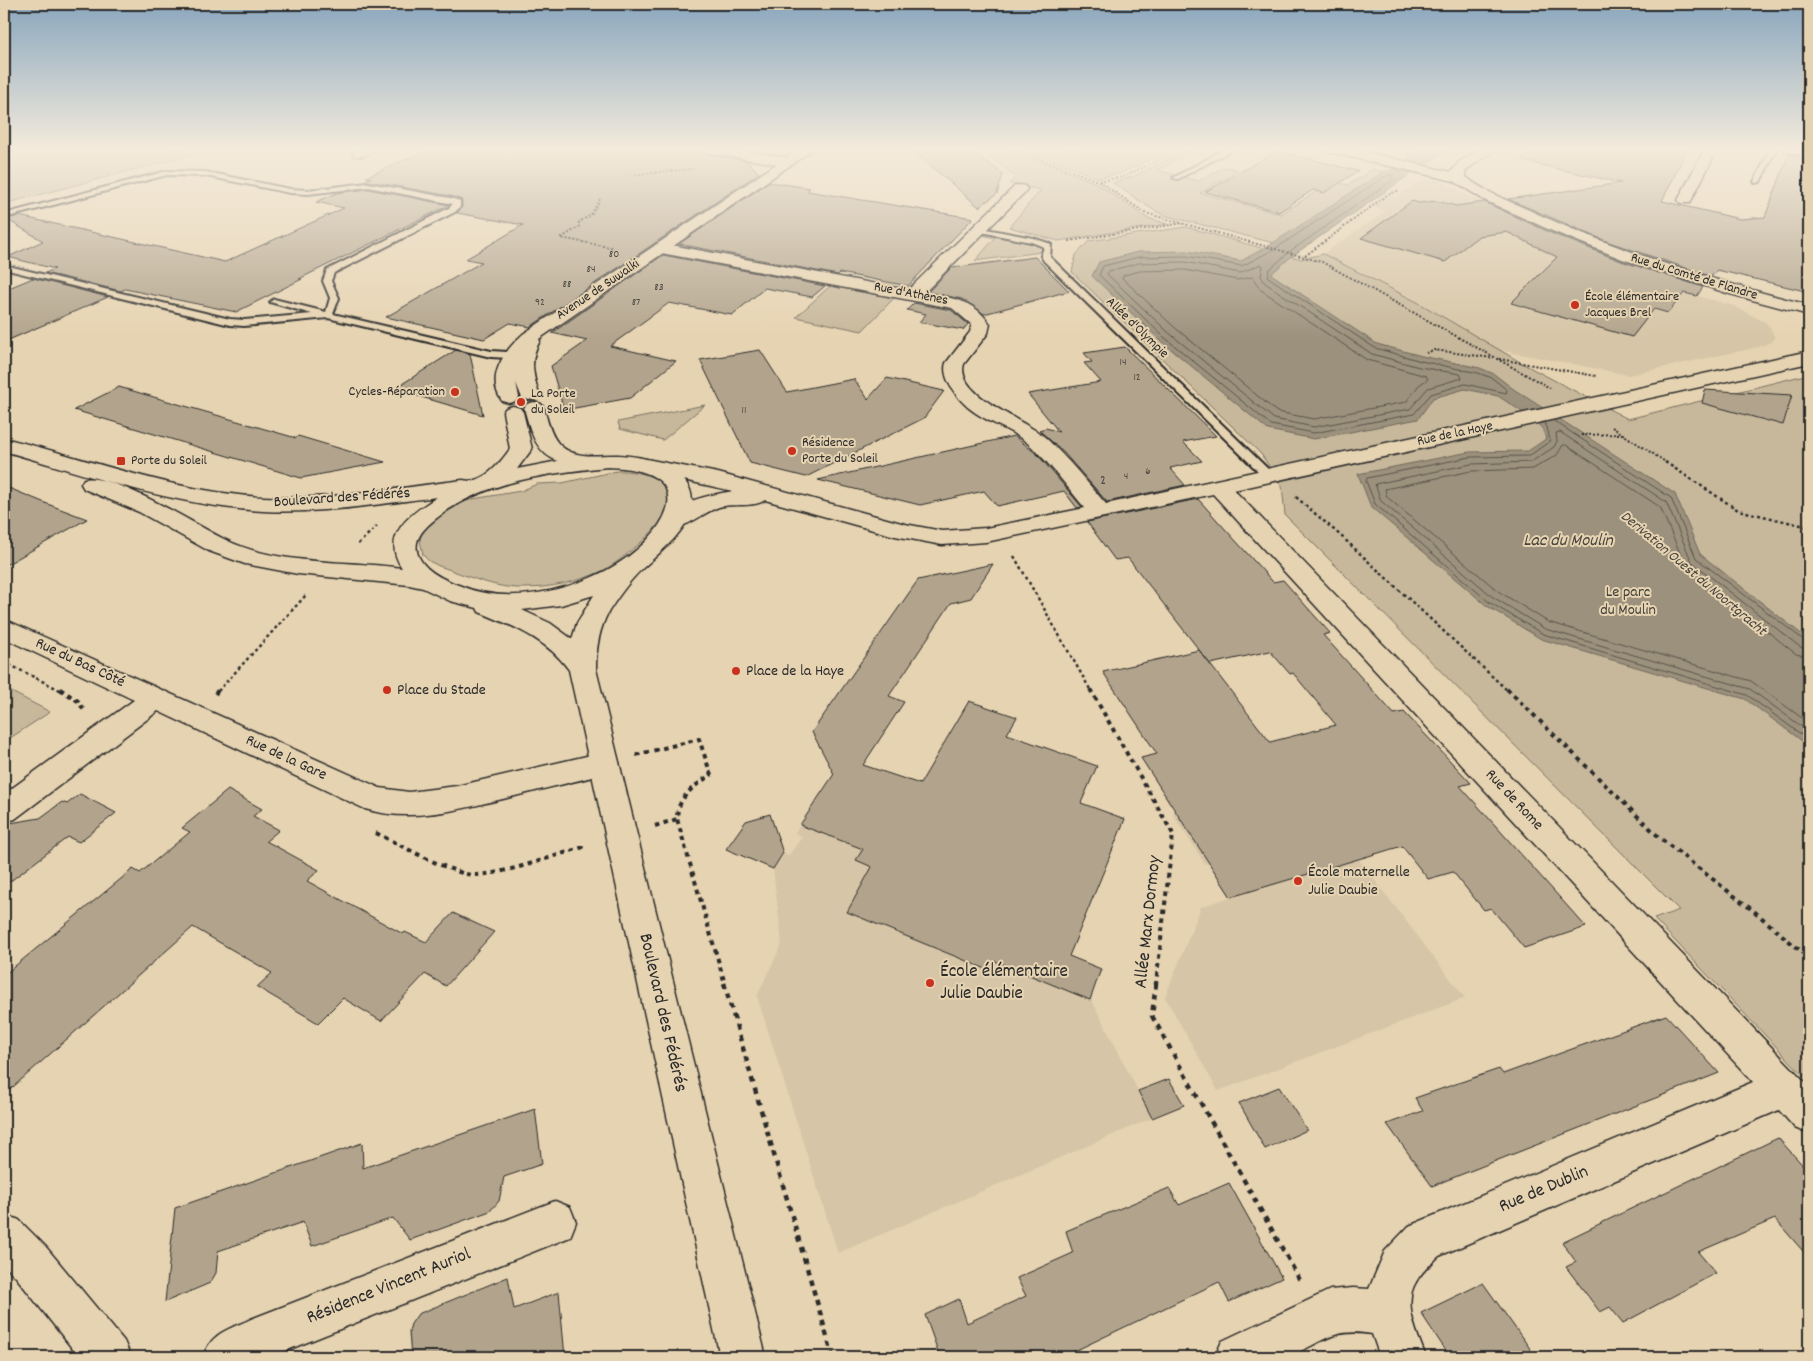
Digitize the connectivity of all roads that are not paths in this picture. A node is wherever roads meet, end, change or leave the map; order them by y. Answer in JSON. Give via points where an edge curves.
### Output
{"nodes":[{"id":1,"x":21,"y":212,"type":"edge"},
{"id":2,"x":449,"y":212,"type":"edge"},
{"id":3,"x":715,"y":212,"type":"edge"},
{"id":4,"x":997,"y":212,"type":"edge"},
{"id":5,"x":1521,"y":212,"type":"edge"},
{"id":6,"x":4,"y":216,"type":"edge"},
{"id":7,"x":979,"y":229,"type":"junction"},
{"id":8,"x":1058,"y":243,"type":"road end"},
{"id":9,"x":1046,"y":245,"type":"junction"},
{"id":10,"x":655,"y":252,"type":"junction"},
{"id":11,"x":4,"y":267,"type":"edge"},
{"id":12,"x":913,"y":294,"type":"junction"},
{"id":13,"x":274,"y":302,"type":"dead end"},
{"id":14,"x":1809,"y":310,"type":"edge"},
{"id":15,"x":328,"y":315,"type":"junction"},
{"id":16,"x":518,"y":356,"type":"junction"},
{"id":17,"x":1809,"y":357,"type":"edge"},
{"id":18,"x":4,"y":444,"type":"edge"},
{"id":19,"x":589,"y":463,"type":"junction"},
{"id":20,"x":646,"y":465,"type":"junction"},
{"id":21,"x":1268,"y":475,"type":"junction"},
{"id":22,"x":485,"y":483,"type":"junction"},
{"id":23,"x":1218,"y":486,"type":"junction"},
{"id":24,"x":790,"y":501,"type":"junction"},
{"id":25,"x":1101,"y":512,"type":"junction"},
{"id":26,"x":673,"y":522,"type":"junction"},
{"id":27,"x":633,"y":564,"type":"junction"},
{"id":28,"x":431,"y":582,"type":"junction"},
{"id":29,"x":476,"y":600,"type":"junction"},
{"id":30,"x":4,"y":628,"type":"edge"},
{"id":31,"x":582,"y":670,"type":"junction"},
{"id":32,"x":156,"y":698,"type":"junction"},
{"id":33,"x":604,"y":763,"type":"junction"},
{"id":34,"x":4,"y":810,"type":"edge"},
{"id":35,"x":1797,"y":1101,"type":"edge"},
{"id":36,"x":555,"y":1222,"type":"dead end"},
{"id":37,"x":4,"y":1236,"type":"edge"},
{"id":38,"x":1389,"y":1316,"type":"junction"},
{"id":39,"x":108,"y":1357,"type":"edge"},
{"id":40,"x":226,"y":1357,"type":"edge"},
{"id":41,"x":743,"y":1357,"type":"edge"},
{"id":42,"x":1238,"y":1357,"type":"edge"},
{"id":43,"x":1403,"y":1357,"type":"edge"}],
"edges":[{"from":1,"to":6,"type":"lane"},
{"from":2,"to":15,"type":"lane","via":[[330,272],[327,281],[336,297],[335,306]]},
{"from":3,"to":10,"type":"street","name":"Avenue de Suwalki"},
{"from":4,"to":7,"type":"street"},
{"from":5,"to":14,"type":"street","name":"Rue du Comté de Flandre","via":[[1616,253],[1701,281]]},
{"from":7,"to":9,"type":"lane"},
{"from":7,"to":12,"type":"street"},
{"from":8,"to":9,"type":"lane"},
{"from":9,"to":21,"type":"lane","name":"Allée d'Olympie","via":[[1047,259]]},
{"from":10,"to":12,"type":"street","name":"Rue d'Athènes"},
{"from":10,"to":16,"type":"street","name":"Avenue de Suwalki","via":[[537,332],[520,346]]},
{"from":11,"to":15,"type":"lane","via":[[230,322]]},
{"from":12,"to":25,"type":"street","name":"Rue d'Athènes","via":[[952,302],[979,320],[978,333],[953,369],[955,379],[976,404],[1039,442]]},
{"from":13,"to":15,"type":"lane"},
{"from":15,"to":16,"type":"lane","via":[[492,354]]},
{"from":16,"to":19,"type":"street","via":[[543,438],[550,449],[559,455]]},
{"from":16,"to":22,"type":"street","name":"Avenue de Suwalki","via":[[505,373],[504,381],[521,449],[510,464]]},
{"from":17,"to":21,"type":"street","name":"Rue de la Haye"},
{"from":18,"to":22,"type":"street","name":"Boulevard des Fédérés","via":[[180,491],[262,504],[300,504]]},
{"from":18,"to":28,"type":"street","name":"Boulevard des Fédérés","via":[[155,511],[223,549],[275,564],[402,576]]},
{"from":19,"to":20,"type":"street","via":[[619,461]]},
{"from":19,"to":22,"type":"street"},
{"from":20,"to":24,"type":"street","via":[[718,480]]},
{"from":20,"to":26,"type":"street","via":[[668,476],[676,487],[680,506]]},
{"from":21,"to":23,"type":"street","name":"Rue de la Haye"},
{"from":22,"to":28,"type":"street","via":[[462,491],[438,506],[415,524],[406,537],[408,559]]},
{"from":23,"to":25,"type":"street","name":"Rue de la Haye"},
{"from":23,"to":35,"type":"street","name":"Rue de Rome"},
{"from":24,"to":25,"type":"street","via":[[916,534],[954,538],[1001,533]]},
{"from":24,"to":26,"type":"street","via":[[728,498],[694,508]]},
{"from":26,"to":27,"type":"street"},
{"from":27,"to":29,"type":"street","via":[[606,580],[556,596],[518,602]]},
{"from":27,"to":31,"type":"street","name":"Boulevard des Fédérés","via":[[593,614],[585,635]]},
{"from":28,"to":29,"type":"street"},
{"from":29,"to":31,"type":"street","name":"Boulevard des Fédérés","via":[[555,638],[570,651]]},
{"from":30,"to":32,"type":"street","name":"Rue du Bas Côté"},
{"from":31,"to":33,"type":"street","name":"Boulevard des Fédérés"},
{"from":32,"to":33,"type":"street","name":"Rue de la Gare","via":[[376,800],[392,803],[457,798]]},
{"from":32,"to":34,"type":"street"},
{"from":33,"to":41,"type":"street","name":"Boulevard des Fédérés"},
{"from":35,"to":38,"type":"street","name":"Rue de Dublin","via":[[1424,1241],[1406,1258],[1392,1281]]},
{"from":36,"to":40,"type":"street","name":"Résidence Vincent Auriol","via":[[267,1336]]},
{"from":37,"to":39,"type":"street","via":[[31,1262]]},
{"from":38,"to":42,"type":"street","via":[[1353,1309],[1330,1312]]},
{"from":38,"to":43,"type":"street","name":"Rue de Dublin"}]}
